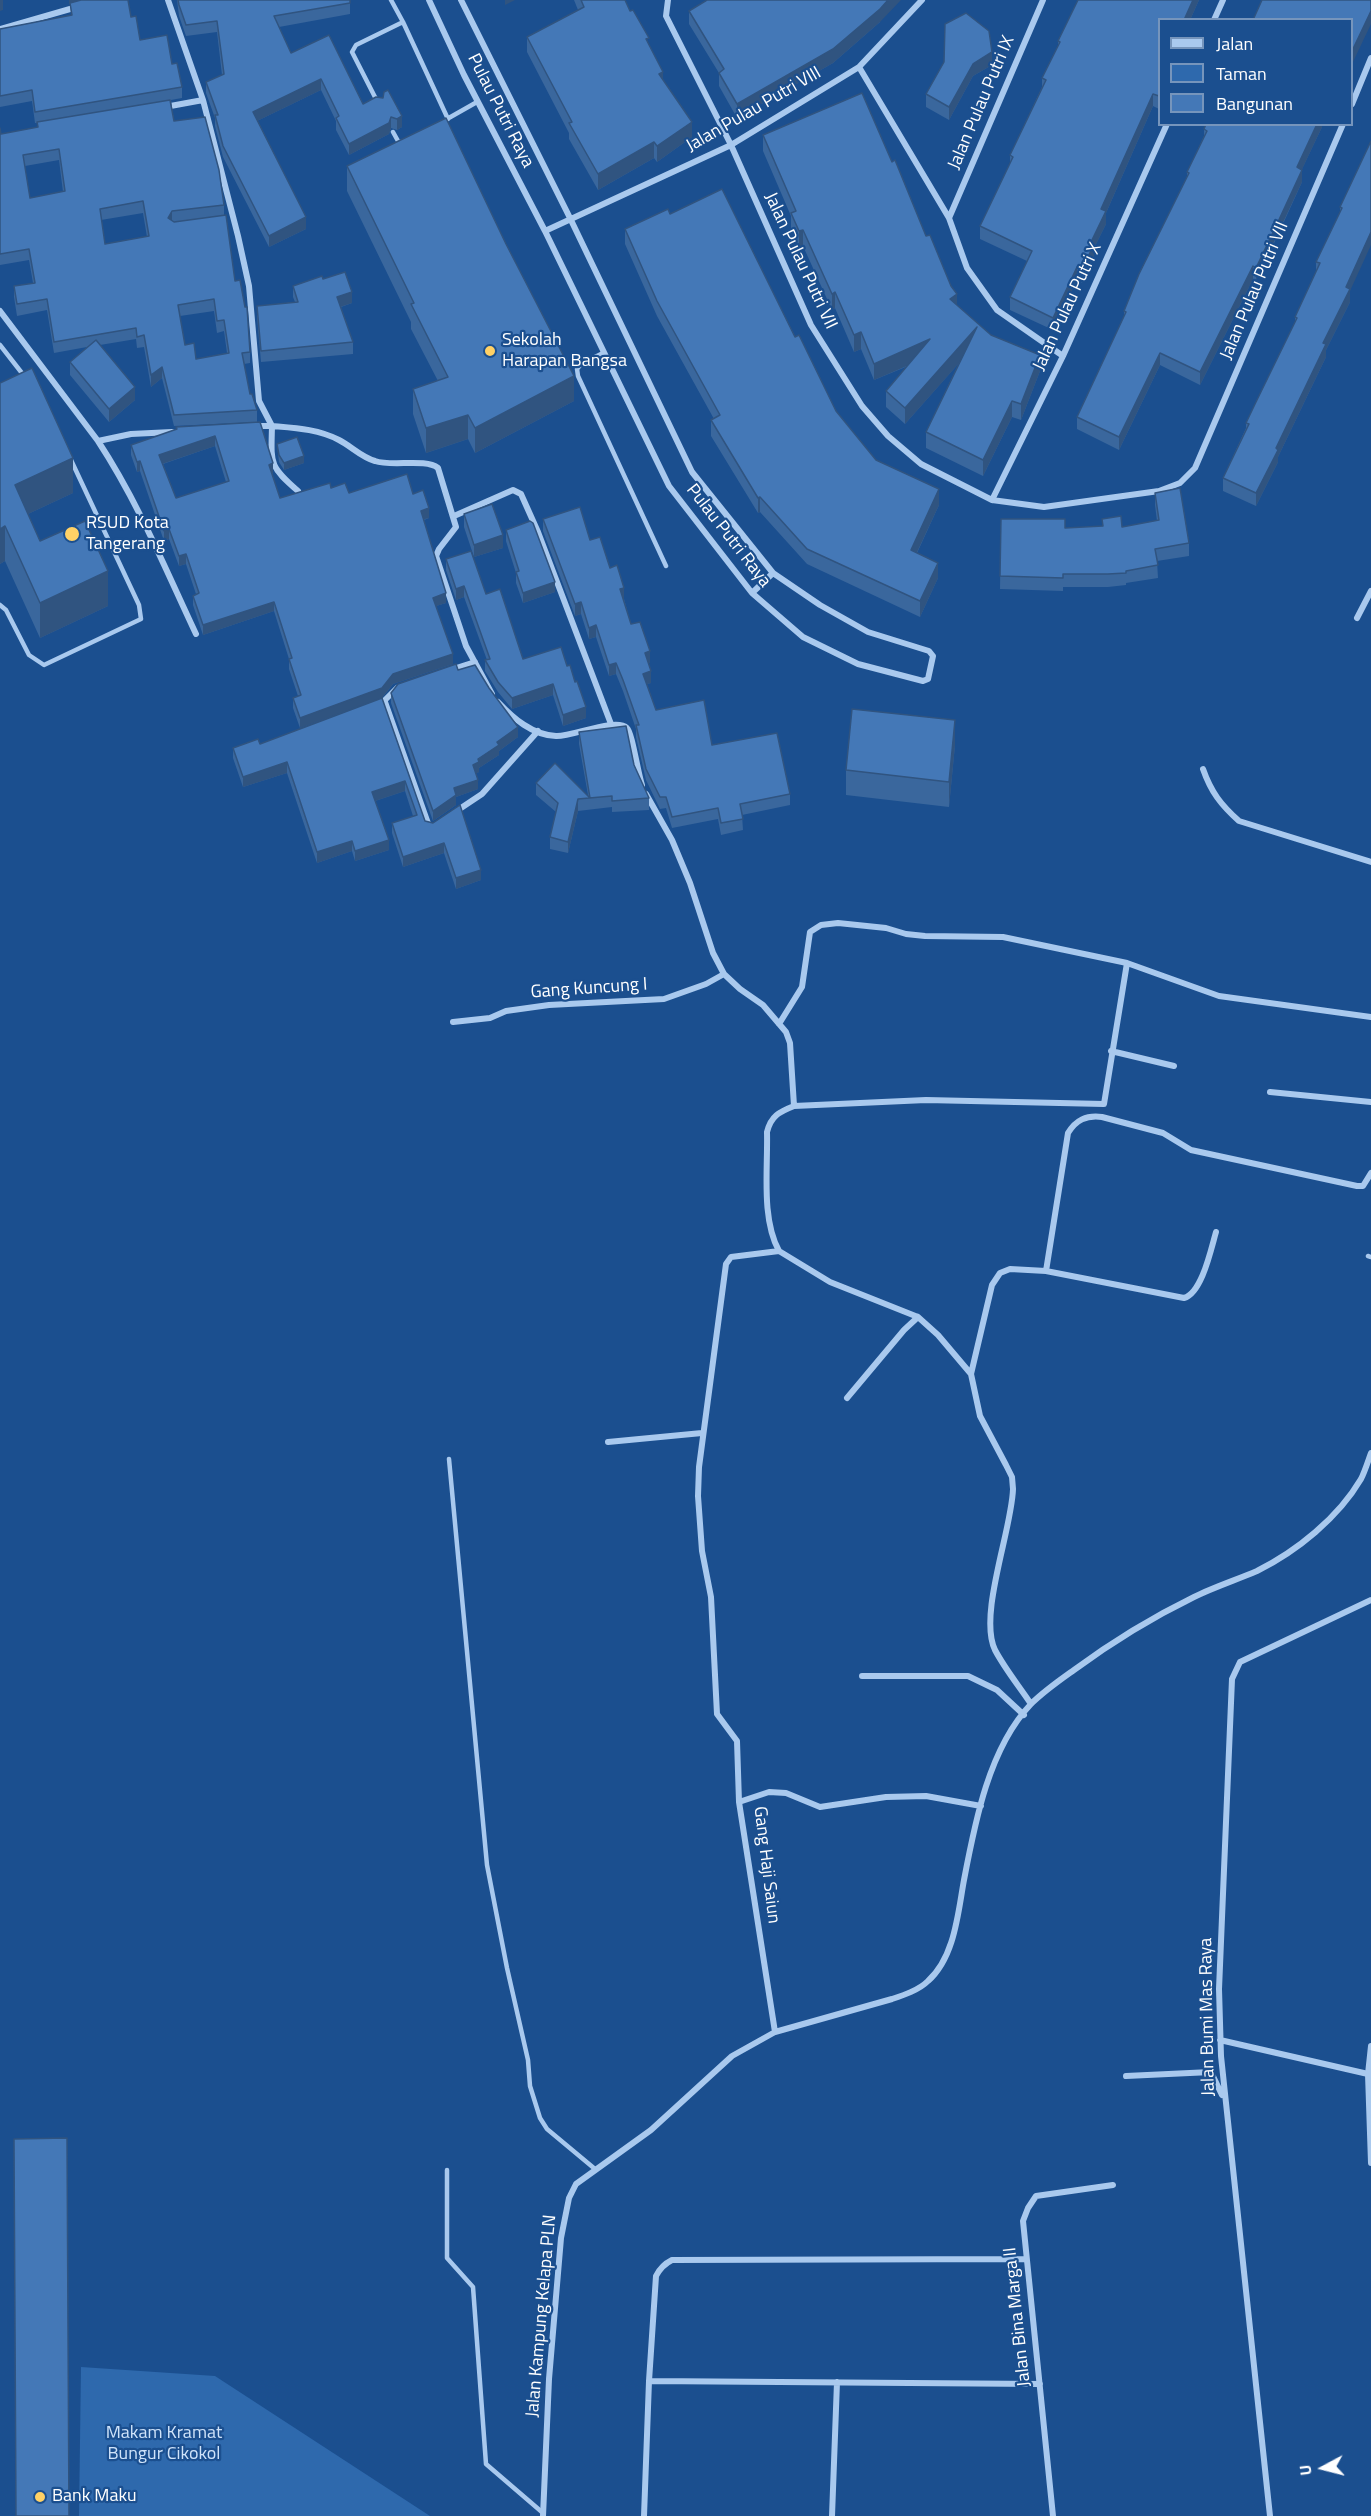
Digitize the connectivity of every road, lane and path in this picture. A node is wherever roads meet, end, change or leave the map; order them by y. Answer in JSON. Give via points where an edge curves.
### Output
{"nodes":[{"id":1,"x":168,"y":0,"type":"edge"},
{"id":2,"x":391,"y":0,"type":"edge"},
{"id":3,"x":429,"y":0,"type":"edge"},
{"id":4,"x":461,"y":0,"type":"edge"},
{"id":5,"x":668,"y":0,"type":"edge"},
{"id":6,"x":922,"y":0,"type":"edge"},
{"id":7,"x":1043,"y":0,"type":"edge"},
{"id":8,"x":1223,"y":0,"type":"edge"},
{"id":9,"x":84,"y":5,"type":"edge"},
{"id":10,"x":1215,"y":18,"type":"edge"},
{"id":11,"x":403,"y":22,"type":"junction"},
{"id":12,"x":0,"y":29,"type":"edge"},
{"id":13,"x":1371,"y":58,"type":"edge"},
{"id":14,"x":859,"y":67,"type":"junction"},
{"id":15,"x":202,"y":100,"type":"junction"},
{"id":16,"x":477,"y":102,"type":"junction"},
{"id":17,"x":1353,"y":102,"type":"edge"},
{"id":18,"x":380,"y":106,"type":"edge"},
{"id":19,"x":158,"y":108,"type":"edge"},
{"id":20,"x":448,"y":119,"type":"junction"},
{"id":21,"x":439,"y":123,"type":"edge"},
{"id":22,"x":1166,"y":126,"type":"edge"},
{"id":23,"x":1341,"y":126,"type":"edge"},
{"id":24,"x":393,"y":132,"type":"dead end"},
{"id":25,"x":406,"y":143,"type":"edge"},
{"id":26,"x":731,"y":145,"type":"junction"},
{"id":27,"x":570,"y":218,"type":"junction"},
{"id":28,"x":949,"y":218,"type":"junction"},
{"id":29,"x":234,"y":220,"type":"junction"},
{"id":30,"x":224,"y":221,"type":"edge"},
{"id":31,"x":545,"y":231,"type":"junction"},
{"id":32,"x":0,"y":311,"type":"edge"},
{"id":33,"x":0,"y":345,"type":"edge"},
{"id":34,"x":603,"y":353,"type":"junction"},
{"id":35,"x":1063,"y":356,"type":"junction"},
{"id":36,"x":28,"y":382,"type":"edge"},
{"id":37,"x":246,"y":426,"type":"edge"},
{"id":38,"x":272,"y":426,"type":"junction"},
{"id":39,"x":180,"y":431,"type":"edge"},
{"id":40,"x":98,"y":441,"type":"junction"},
{"id":41,"x":68,"y":454,"type":"edge"},
{"id":42,"x":298,"y":491,"type":"edge"},
{"id":43,"x":992,"y":500,"type":"junction"},
{"id":44,"x":454,"y":516,"type":"junction"},
{"id":45,"x":666,"y":566,"type":"dead end"},
{"id":46,"x":773,"y":573,"type":"junction"},
{"id":47,"x":1371,"y":591,"type":"edge"},
{"id":48,"x":752,"y":593,"type":"junction"},
{"id":49,"x":0,"y":605,"type":"edge"},
{"id":50,"x":1357,"y":618,"type":"dead end"},
{"id":51,"x":196,"y":634,"type":"dead end"},
{"id":52,"x":475,"y":662,"type":"junction"},
{"id":53,"x":445,"y":672,"type":"edge"},
{"id":54,"x":405,"y":685,"type":"edge"},
{"id":55,"x":385,"y":702,"type":"junction"},
{"id":56,"x":374,"y":706,"type":"edge"},
{"id":57,"x":611,"y":724,"type":"junction"},
{"id":58,"x":538,"y":731,"type":"junction"},
{"id":59,"x":1203,"y":769,"type":"dead end"},
{"id":60,"x":447,"y":818,"type":"edge"},
{"id":61,"x":439,"y":824,"type":"edge"},
{"id":62,"x":1371,"y":862,"type":"edge"},
{"id":63,"x":1127,"y":963,"type":"junction"},
{"id":64,"x":724,"y":974,"type":"junction"},
{"id":65,"x":1371,"y":1017,"type":"edge"},
{"id":66,"x":453,"y":1022,"type":"dead end"},
{"id":67,"x":779,"y":1024,"type":"junction"},
{"id":68,"x":1111,"y":1051,"type":"junction"},
{"id":69,"x":1174,"y":1066,"type":"dead end"},
{"id":70,"x":1270,"y":1092,"type":"dead end"},
{"id":71,"x":1371,"y":1102,"type":"edge"},
{"id":72,"x":1104,"y":1104,"type":"junction"},
{"id":73,"x":794,"y":1106,"type":"junction"},
{"id":74,"x":1102,"y":1117,"type":"junction"},
{"id":75,"x":1371,"y":1173,"type":"edge"},
{"id":76,"x":1216,"y":1232,"type":"dead end"},
{"id":77,"x":779,"y":1251,"type":"junction"},
{"id":78,"x":1046,"y":1270,"type":"junction"},
{"id":79,"x":918,"y":1317,"type":"junction"},
{"id":80,"x":971,"y":1374,"type":"junction"},
{"id":81,"x":847,"y":1398,"type":"dead end"},
{"id":82,"x":702,"y":1433,"type":"junction"},
{"id":83,"x":608,"y":1442,"type":"dead end"},
{"id":84,"x":1371,"y":1453,"type":"edge"},
{"id":85,"x":449,"y":1460,"type":"dead end"},
{"id":86,"x":1371,"y":1600,"type":"edge"},
{"id":87,"x":862,"y":1676,"type":"dead end"},
{"id":88,"x":1031,"y":1704,"type":"junction"},
{"id":89,"x":1024,"y":1714,"type":"junction"},
{"id":90,"x":739,"y":1802,"type":"junction"},
{"id":91,"x":981,"y":1806,"type":"junction"},
{"id":92,"x":775,"y":2032,"type":"junction"},
{"id":93,"x":1220,"y":2040,"type":"junction"},
{"id":94,"x":1371,"y":2046,"type":"edge"},
{"id":95,"x":1221,"y":2056,"type":"junction"},
{"id":96,"x":1211,"y":2072,"type":"junction"},
{"id":97,"x":1368,"y":2074,"type":"junction"},
{"id":98,"x":1126,"y":2076,"type":"dead end"},
{"id":99,"x":1225,"y":2101,"type":"junction"},
{"id":100,"x":1371,"y":2163,"type":"edge"},
{"id":101,"x":595,"y":2169,"type":"junction"},
{"id":102,"x":447,"y":2170,"type":"dead end"},
{"id":103,"x":1113,"y":2185,"type":"dead end"},
{"id":104,"x":1026,"y":2259,"type":"junction"},
{"id":105,"x":649,"y":2381,"type":"junction"},
{"id":106,"x":837,"y":2382,"type":"junction"},
{"id":107,"x":1040,"y":2384,"type":"junction"},
{"id":108,"x":543,"y":2515,"type":"edge"},
{"id":109,"x":644,"y":2516,"type":"edge"},
{"id":110,"x":832,"y":2516,"type":"edge"},
{"id":111,"x":1053,"y":2516,"type":"edge"},
{"id":112,"x":1270,"y":2516,"type":"edge"}],
"edges":[{"from":1,"to":15,"type":"street"},
{"from":2,"to":11,"type":"lane"},
{"from":3,"to":16,"type":"street","name":"Pulau Putri Raya"},
{"from":4,"to":27,"type":"street","name":"Pulau Putri Raya"},
{"from":5,"to":26,"type":"street","name":"Jalan Pulau Putri VII","via":[[666,16]]},
{"from":6,"to":14,"type":"street","name":"Jalan Pulau Putri VIII"},
{"from":7,"to":28,"type":"street","name":"Jalan Pulau Putri IX"},
{"from":8,"to":10,"type":"street"},
{"from":9,"to":12,"type":"street"},
{"from":11,"to":18,"type":"lane","via":[[356,45],[352,52]]},
{"from":11,"to":20,"type":"lane"},
{"from":13,"to":17,"type":"street"},
{"from":14,"to":26,"type":"street","name":"Jalan Pulau Putri VIII"},
{"from":14,"to":28,"type":"street","name":"Jalan Pulau Putri IX"},
{"from":15,"to":19,"type":"street"},
{"from":15,"to":29,"type":"street"},
{"from":16,"to":20,"type":"lane"},
{"from":16,"to":31,"type":"street","name":"Pulau Putri Raya"},
{"from":20,"to":21,"type":"lane"},
{"from":22,"to":35,"type":"street","name":"Jalan Pulau Putri X"},
{"from":23,"to":43,"type":"street","name":"Jalan Pulau Putri VII","via":[[1195,468],[1180,483],[1159,491],[1044,507]]},
{"from":24,"to":25,"type":"lane","via":[[398,141]]},
{"from":26,"to":27,"type":"street","name":"Jalan Pulau Putri VIII"},
{"from":26,"to":43,"type":"street","name":"Jalan Pulau Putri VII","via":[[811,325],[862,406],[888,436],[921,464]]},
{"from":27,"to":31,"type":"street","name":"Jalan Pulau Putri VIII"},
{"from":27,"to":46,"type":"street","name":"Pulau Putri Raya","via":[[692,471]]},
{"from":28,"to":35,"type":"street","name":"Jalan Pulau Putri IX","via":[[968,268],[996,310]]},
{"from":29,"to":30,"type":"street"},
{"from":29,"to":38,"type":"street","via":[[249,286],[259,401]]},
{"from":31,"to":34,"type":"street","name":"Pulau Putri Raya"},
{"from":32,"to":40,"type":"street"},
{"from":33,"to":36,"type":"lane"},
{"from":34,"to":45,"type":"lane","via":[[581,364],[578,376]]},
{"from":34,"to":48,"type":"street","name":"Pulau Putri Raya","via":[[669,486]]},
{"from":35,"to":43,"type":"street","name":"Jalan Pulau Putri X"},
{"from":37,"to":38,"type":"street"},
{"from":38,"to":42,"type":"street","via":[[273,468]]},
{"from":38,"to":44,"type":"street","via":[[322,433],[374,461],[434,465]]},
{"from":39,"to":40,"type":"street"},
{"from":40,"to":51,"type":"street","via":[[126,484]]},
{"from":41,"to":49,"type":"lane","via":[[139,605],[141,619],[44,665],[29,655]]},
{"from":44,"to":52,"type":"street","via":[[456,527],[436,556]]},
{"from":44,"to":57,"type":"street","via":[[513,490],[521,494]]},
{"from":46,"to":48,"type":"street"},
{"from":46,"to":48,"type":"street","name":"Pulau Putri Raya","via":[[868,632],[929,651],[933,656],[930,676],[923,681],[858,664],[803,637]]},
{"from":47,"to":50,"type":"street"},
{"from":52,"to":53,"type":"street"},
{"from":52,"to":58,"type":"street","via":[[494,698],[514,718]]},
{"from":54,"to":55,"type":"street","via":[[395,689]]},
{"from":55,"to":56,"type":"street"},
{"from":55,"to":61,"type":"street","via":[[430,829]]},
{"from":57,"to":58,"type":"street","via":[[571,736]]},
{"from":57,"to":64,"type":"street","via":[[628,729],[641,782],[672,840]]},
{"from":58,"to":60,"type":"street","via":[[482,794]]},
{"from":59,"to":62,"type":"street","via":[[1223,807],[1239,821]]},
{"from":63,"to":65,"type":"street","via":[[1219,996]]},
{"from":63,"to":67,"type":"street","via":[[1003,937],[925,936],[861,924],[820,925],[810,932],[802,987]]},
{"from":63,"to":68,"type":"street"},
{"from":64,"to":66,"type":"street","name":"Gang Kuncung I","via":[[664,999],[549,1005]]},
{"from":64,"to":67,"type":"street","via":[[763,1005]]},
{"from":67,"to":73,"type":"street","via":[[790,1043]]},
{"from":68,"to":69,"type":"street"},
{"from":68,"to":72,"type":"street"},
{"from":70,"to":71,"type":"street"},
{"from":72,"to":73,"type":"street","via":[[926,1100]]},
{"from":72,"to":74,"type":"street"},
{"from":73,"to":77,"type":"street","via":[[777,1113],[767,1132],[768,1207]]},
{"from":74,"to":75,"type":"street","via":[[1163,1133],[1191,1150],[1344,1184],[1364,1186]]},
{"from":74,"to":78,"type":"street","via":[[1080,1119],[1068,1133]]},
{"from":76,"to":78,"type":"street","via":[[1199,1285],[1191,1296],[1184,1298]]},
{"from":77,"to":79,"type":"street","via":[[830,1282]]},
{"from":77,"to":82,"type":"street","via":[[731,1257],[726,1264]]},
{"from":78,"to":80,"type":"street","via":[[1010,1269],[1000,1273],[992,1286]]},
{"from":79,"to":80,"type":"street"},
{"from":79,"to":81,"type":"street"},
{"from":80,"to":88,"type":"street","via":[[980,1416],[1006,1465],[1013,1489],[995,1587],[991,1634],[994,1648]]},
{"from":82,"to":83,"type":"street"},
{"from":82,"to":90,"type":"street","via":[[698,1496],[702,1551],[711,1597],[717,1714],[737,1741]]},
{"from":84,"to":88,"type":"street","name":"Jalan Kampung Kelapa PLN","via":[[1361,1478],[1329,1519],[1305,1541],[1257,1571],[1151,1618],[1109,1644]]},
{"from":85,"to":101,"type":"lane","via":[[487,1865],[528,2060],[530,2086],[547,2129]]},
{"from":86,"to":93,"type":"street","name":"Jalan Bumi Mas Raya","via":[[1240,1662],[1232,1679]]},
{"from":87,"to":89,"type":"street","via":[[968,1676],[997,1690]]},
{"from":88,"to":89,"type":"street","name":"Jalan Kampung Kelapa PLN"},
{"from":89,"to":91,"type":"street","name":"Jalan Kampung Kelapa PLN","via":[[999,1754]]},
{"from":90,"to":91,"type":"street","name":"Gang Haji Saiun","via":[[769,1792],[786,1793],[820,1807],[886,1797],[926,1796]]},
{"from":90,"to":92,"type":"street","name":"Gang Haji Saiun"},
{"from":91,"to":92,"type":"street","name":"Jalan Kampung Kelapa PLN","via":[[955,1931],[928,1981],[892,1999]]},
{"from":92,"to":101,"type":"street","name":"Jalan Kampung Kelapa PLN","via":[[732,2056],[651,2130]]},
{"from":93,"to":95,"type":"street","name":"Jalan Bumi Mas Raya"},
{"from":93,"to":97,"type":"street"},
{"from":94,"to":97,"type":"street"},
{"from":95,"to":96,"type":"street"},
{"from":95,"to":99,"type":"street","name":"Jalan Bumi Mas Raya"},
{"from":96,"to":98,"type":"street"},
{"from":96,"to":99,"type":"street"},
{"from":97,"to":100,"type":"street"},
{"from":99,"to":112,"type":"street","name":"Jalan Bumi Mas Raya"},
{"from":101,"to":108,"type":"street","name":"Jalan Kampung Kelapa PLN","via":[[576,2184],[569,2198],[561,2238]]},
{"from":102,"to":108,"type":"lane","via":[[447,2258],[473,2287],[486,2464]]},
{"from":103,"to":104,"type":"street","name":"Jalan Bina Marga II","via":[[1036,2196],[1023,2221]]},
{"from":104,"to":105,"type":"street","via":[[672,2260],[656,2276]]},
{"from":104,"to":107,"type":"street","name":"Jalan Bina Marga II"},
{"from":105,"to":106,"type":"street"},
{"from":105,"to":109,"type":"street"},
{"from":106,"to":107,"type":"street"},
{"from":106,"to":110,"type":"street"},
{"from":107,"to":111,"type":"street","name":"Jalan Bina Marga II"}]}
